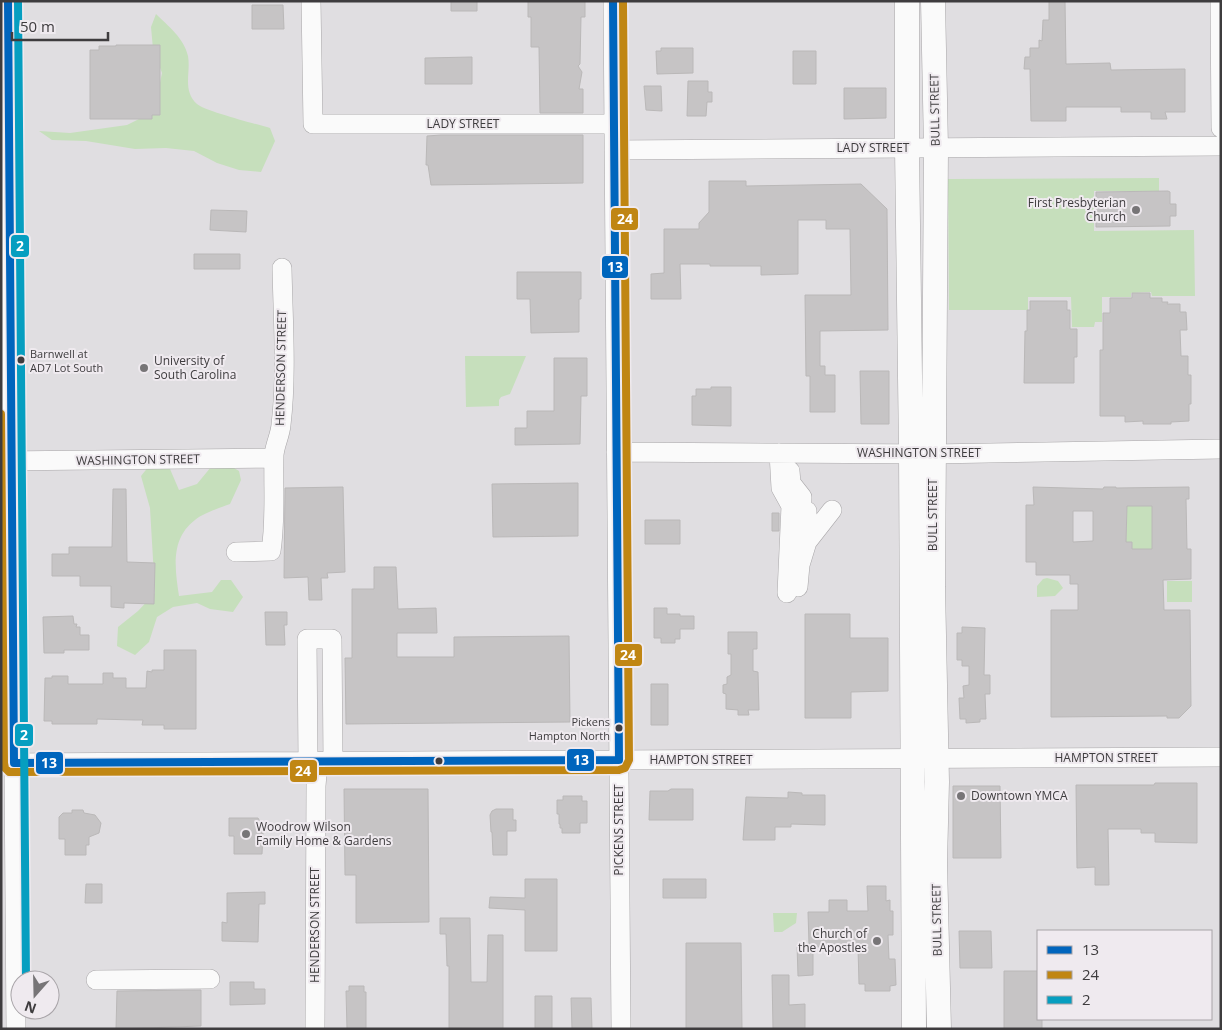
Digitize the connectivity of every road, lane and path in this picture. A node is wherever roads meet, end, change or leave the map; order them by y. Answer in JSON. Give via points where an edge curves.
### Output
{"nodes":[{"id":1,"x":8,"y":1,"type":"edge"},
{"id":2,"x":311,"y":1,"type":"edge"},
{"id":3,"x":613,"y":1,"type":"edge"},
{"id":4,"x":907,"y":1,"type":"edge"},
{"id":5,"x":933,"y":1,"type":"edge"},
{"id":6,"x":1220,"y":1,"type":"edge"},
{"id":7,"x":614,"y":124,"type":"junction"},
{"id":8,"x":1221,"y":128,"type":"edge"},
{"id":9,"x":1221,"y":146,"type":"edge"},
{"id":10,"x":907,"y":148,"type":"junction"},
{"id":11,"x":936,"y":148,"type":"junction"},
{"id":12,"x":614,"y":150,"type":"junction"},
{"id":13,"x":282,"y":268,"type":"dead end"},
{"id":14,"x":1221,"y":449,"type":"edge"},
{"id":15,"x":616,"y":452,"type":"junction"},
{"id":16,"x":786,"y":453,"type":"junction"},
{"id":17,"x":922,"y":454,"type":"junction"},
{"id":18,"x":274,"y":458,"type":"junction"},
{"id":19,"x":6,"y":461,"type":"edge"},
{"id":20,"x":832,"y":510,"type":"dead end"},
{"id":21,"x":807,"y":542,"type":"junction"},
{"id":22,"x":236,"y":552,"type":"dead end"},
{"id":23,"x":1221,"y":757,"type":"edge"},
{"id":24,"x":937,"y":758,"type":"junction"},
{"id":25,"x":911,"y":759,"type":"junction"},
{"id":26,"x":619,"y":760,"type":"junction"},
{"id":27,"x":320,"y":762,"type":"junction"},
{"id":28,"x":8,"y":763,"type":"edge"},
{"id":29,"x":210,"y":979,"type":"dead end"},
{"id":30,"x":96,"y":980,"type":"dead end"},
{"id":31,"x":16,"y":1029,"type":"edge"},
{"id":32,"x":315,"y":1029,"type":"edge"},
{"id":33,"x":620,"y":1029,"type":"edge"},
{"id":34,"x":914,"y":1029,"type":"edge"},
{"id":35,"x":940,"y":1029,"type":"edge"}],
"edges":[{"from":1,"to":19,"type":"street"},
{"from":2,"to":7,"type":"street","name":"LADY STREET","via":[[313,124]]},
{"from":3,"to":7,"type":"street","name":"PICKENS STREET"},
{"from":4,"to":10,"type":"main road","name":"BULL STREET"},
{"from":5,"to":11,"type":"main road","name":"BULL STREET"},
{"from":6,"to":8,"type":"street"},
{"from":7,"to":12,"type":"street","name":"PICKENS STREET"},
{"from":9,"to":11,"type":"street","name":"LADY STREET"},
{"from":10,"to":11,"type":"street","name":"LADY STREET"},
{"from":10,"to":12,"type":"street","name":"LADY STREET"},
{"from":10,"to":17,"type":"main road","name":"BULL STREET"},
{"from":11,"to":17,"type":"main road","name":"BULL STREET"},
{"from":12,"to":15,"type":"street","name":"PICKENS STREET"},
{"from":13,"to":18,"type":"street","name":"HENDERSON STREET","via":[[282,412]]},
{"from":14,"to":17,"type":"street","name":"WASHINGTON STREET"},
{"from":15,"to":16,"type":"street","name":"WASHINGTON STREET"},
{"from":15,"to":26,"type":"street","name":"PICKENS STREET"},
{"from":16,"to":17,"type":"street","name":"WASHINGTON STREET"},
{"from":16,"to":21,"type":"street","via":[[797,482],[807,495]]},
{"from":16,"to":21,"type":"street","via":[[791,483],[802,498],[794,590]]},
{"from":17,"to":24,"type":"main road","name":"BULL STREET","via":[[934,587]]},
{"from":17,"to":25,"type":"main road","name":"BULL STREET"},
{"from":18,"to":19,"type":"street","name":"WASHINGTON STREET"},
{"from":18,"to":22,"type":"street","name":"HENDERSON STREET","via":[[275,515],[271,551]]},
{"from":19,"to":28,"type":"street"},
{"from":20,"to":21,"type":"street"},
{"from":23,"to":24,"type":"street","name":"HAMPTON STREET"},
{"from":24,"to":25,"type":"street","name":"HAMPTON STREET"},
{"from":24,"to":35,"type":"main road","name":"BULL STREET"},
{"from":25,"to":26,"type":"street","name":"HAMPTON STREET"},
{"from":25,"to":34,"type":"main road","name":"BULL STREET"},
{"from":26,"to":27,"type":"street","name":"HAMPTON STREET"},
{"from":26,"to":33,"type":"street","name":"PICKENS STREET"},
{"from":27,"to":27,"type":"street","name":"HENDERSON STREET","via":[[332,639],[307,639]]},
{"from":27,"to":28,"type":"street","name":"HAMPTON STREET"},
{"from":27,"to":32,"type":"street","name":"HENDERSON STREET","via":[[316,796]]},
{"from":28,"to":31,"type":"street"},
{"from":29,"to":30,"type":"street"}]}
